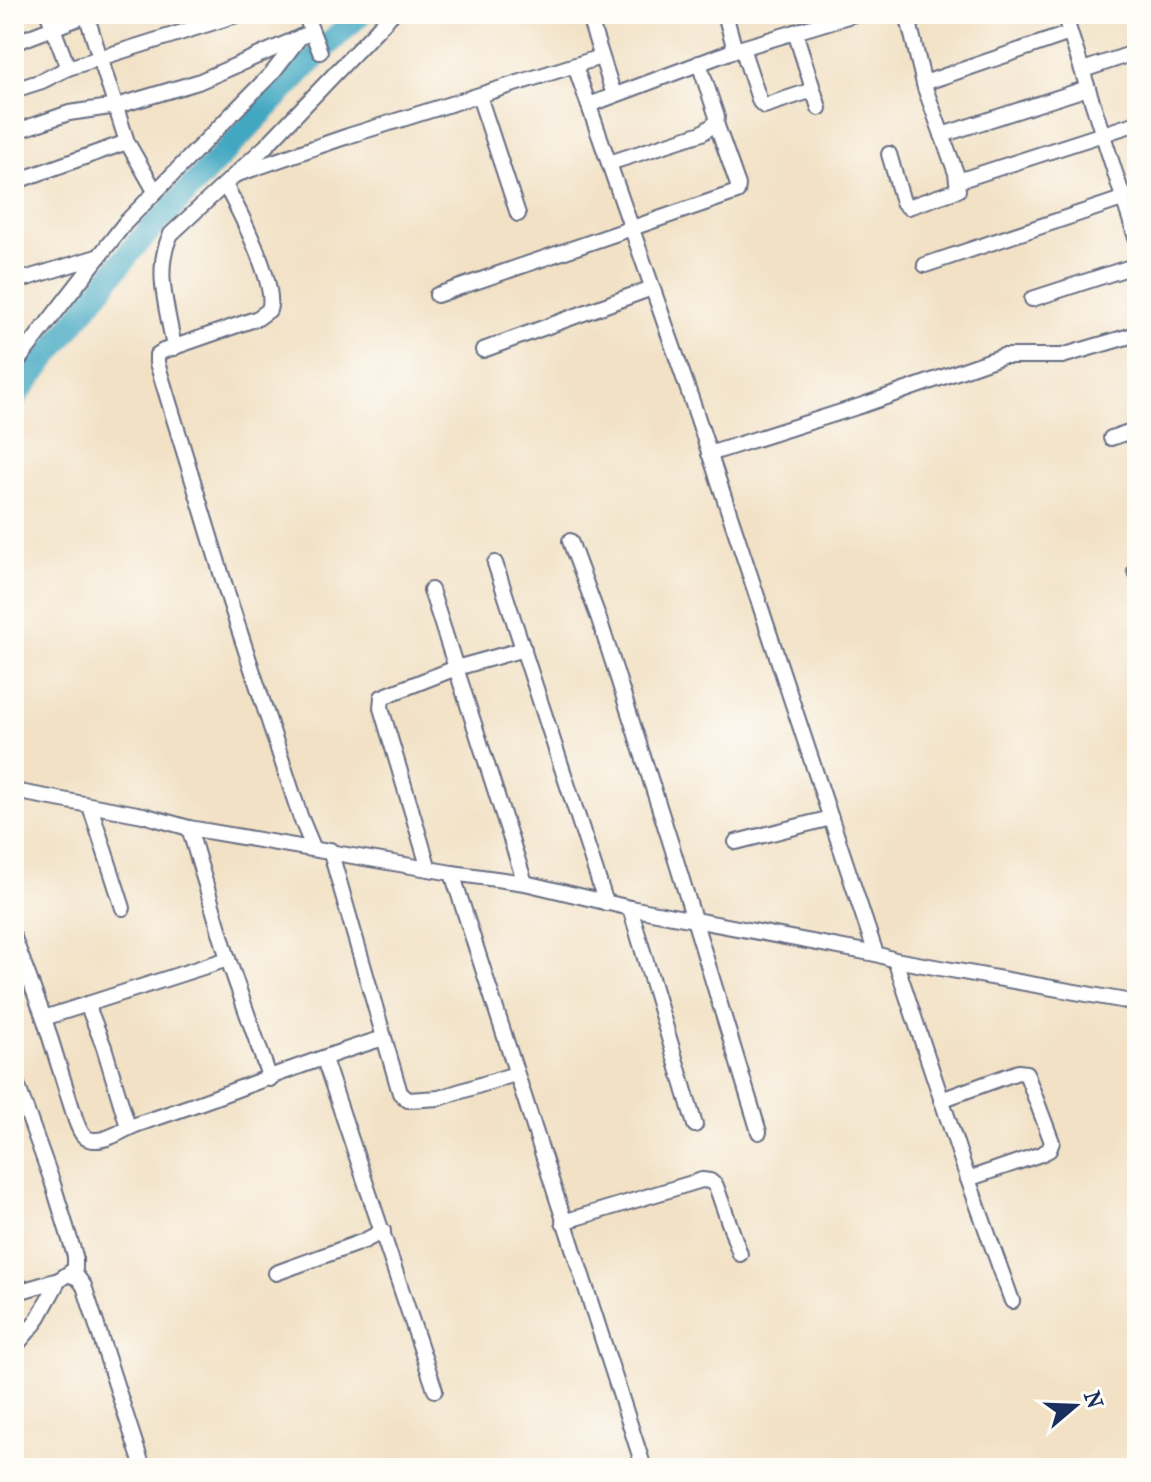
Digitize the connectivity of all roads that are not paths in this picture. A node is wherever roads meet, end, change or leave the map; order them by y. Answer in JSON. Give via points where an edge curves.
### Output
{"nodes":[{"id":1,"x":87,"y":14,"type":"edge"},
{"id":2,"x":240,"y":14,"type":"edge"},
{"id":3,"x":305,"y":14,"type":"edge"},
{"id":4,"x":392,"y":14,"type":"edge"},
{"id":5,"x":588,"y":14,"type":"edge"},
{"id":6,"x":725,"y":14,"type":"edge"},
{"id":7,"x":855,"y":14,"type":"edge"},
{"id":8,"x":931,"y":14,"type":"edge"},
{"id":9,"x":1085,"y":14,"type":"edge"},
{"id":10,"x":908,"y":17,"type":"edge"},
{"id":11,"x":50,"y":21,"type":"edge"},
{"id":12,"x":1067,"y":22,"type":"edge"},
{"id":13,"x":795,"y":32,"type":"junction"},
{"id":14,"x":306,"y":35,"type":"junction"},
{"id":15,"x":14,"y":43,"type":"edge"},
{"id":16,"x":738,"y":49,"type":"junction"},
{"id":17,"x":320,"y":52,"type":"dead end"},
{"id":18,"x":1137,"y":52,"type":"edge"},
{"id":19,"x":101,"y":56,"type":"junction"},
{"id":20,"x":601,"y":57,"type":"junction"},
{"id":21,"x":699,"y":63,"type":"junction"},
{"id":22,"x":575,"y":66,"type":"junction"},
{"id":23,"x":68,"y":68,"type":"junction"},
{"id":24,"x":1083,"y":70,"type":"junction"},
{"id":25,"x":924,"y":83,"type":"junction"},
{"id":26,"x":1088,"y":88,"type":"junction"},
{"id":27,"x":14,"y":90,"type":"edge"},
{"id":28,"x":813,"y":90,"type":"junction"},
{"id":29,"x":614,"y":95,"type":"junction"},
{"id":30,"x":479,"y":96,"type":"junction"},
{"id":31,"x":589,"y":105,"type":"junction"},
{"id":32,"x":117,"y":106,"type":"junction"},
{"id":33,"x":819,"y":108,"type":"dead end"},
{"id":34,"x":716,"y":123,"type":"junction"},
{"id":35,"x":1137,"y":123,"type":"edge"},
{"id":36,"x":14,"y":132,"type":"edge"},
{"id":37,"x":942,"y":135,"type":"junction"},
{"id":38,"x":1101,"y":135,"type":"junction"},
{"id":39,"x":127,"y":142,"type":"junction"},
{"id":40,"x":889,"y":154,"type":"dead end"},
{"id":41,"x":609,"y":163,"type":"junction"},
{"id":42,"x":229,"y":180,"type":"junction"},
{"id":43,"x":958,"y":181,"type":"junction"},
{"id":44,"x":14,"y":182,"type":"edge"},
{"id":45,"x":155,"y":191,"type":"junction"},
{"id":46,"x":1130,"y":196,"type":"edge"},
{"id":47,"x":518,"y":214,"type":"dead end"},
{"id":48,"x":632,"y":228,"type":"junction"},
{"id":49,"x":1137,"y":241,"type":"edge"},
{"id":50,"x":100,"y":256,"type":"junction"},
{"id":51,"x":925,"y":265,"type":"dead end"},
{"id":52,"x":1137,"y":265,"type":"edge"},
{"id":53,"x":14,"y":282,"type":"edge"},
{"id":54,"x":652,"y":288,"type":"junction"},
{"id":55,"x":437,"y":295,"type":"dead end"},
{"id":56,"x":1032,"y":299,"type":"dead end"},
{"id":57,"x":1137,"y":334,"type":"edge"},
{"id":58,"x":174,"y":348,"type":"junction"},
{"id":59,"x":483,"y":350,"type":"dead end"},
{"id":60,"x":15,"y":364,"type":"edge"},
{"id":61,"x":1137,"y":429,"type":"edge"},
{"id":62,"x":1111,"y":438,"type":"dead end"},
{"id":63,"x":709,"y":454,"type":"junction"},
{"id":64,"x":570,"y":541,"type":"dead end"},
{"id":65,"x":495,"y":563,"type":"dead end"},
{"id":66,"x":431,"y":590,"type":"dead end"},
{"id":67,"x":524,"y":649,"type":"junction"},
{"id":68,"x":456,"y":668,"type":"junction"},
{"id":69,"x":14,"y":791,"type":"edge"},
{"id":70,"x":90,"y":806,"type":"junction"},
{"id":71,"x":831,"y":818,"type":"junction"},
{"id":72,"x":189,"y":828,"type":"junction"},
{"id":73,"x":736,"y":842,"type":"dead end"},
{"id":74,"x":313,"y":847,"type":"junction"},
{"id":75,"x":330,"y":850,"type":"junction"},
{"id":76,"x":429,"y":869,"type":"junction"},
{"id":77,"x":452,"y":873,"type":"junction"},
{"id":78,"x":525,"y":883,"type":"junction"},
{"id":79,"x":606,"y":903,"type":"junction"},
{"id":80,"x":123,"y":908,"type":"dead end"},
{"id":81,"x":630,"y":908,"type":"junction"},
{"id":82,"x":694,"y":919,"type":"junction"},
{"id":83,"x":14,"y":938,"type":"edge"},
{"id":84,"x":876,"y":954,"type":"junction"},
{"id":85,"x":228,"y":959,"type":"junction"},
{"id":86,"x":895,"y":960,"type":"junction"},
{"id":87,"x":87,"y":1004,"type":"junction"},
{"id":88,"x":1136,"y":1006,"type":"edge"},
{"id":89,"x":44,"y":1018,"type":"junction"},
{"id":90,"x":384,"y":1038,"type":"junction"},
{"id":91,"x":324,"y":1059,"type":"junction"},
{"id":92,"x":515,"y":1074,"type":"junction"},
{"id":93,"x":14,"y":1076,"type":"edge"},
{"id":94,"x":270,"y":1079,"type":"junction"},
{"id":95,"x":941,"y":1100,"type":"junction"},
{"id":96,"x":695,"y":1125,"type":"dead end"},
{"id":97,"x":128,"y":1127,"type":"junction"},
{"id":98,"x":759,"y":1132,"type":"dead end"},
{"id":99,"x":968,"y":1179,"type":"junction"},
{"id":100,"x":563,"y":1222,"type":"junction"},
{"id":101,"x":383,"y":1231,"type":"junction"},
{"id":102,"x":740,"y":1254,"type":"dead end"},
{"id":103,"x":276,"y":1273,"type":"dead end"},
{"id":104,"x":64,"y":1277,"type":"junction"},
{"id":105,"x":14,"y":1293,"type":"edge"},
{"id":106,"x":1012,"y":1301,"type":"dead end"},
{"id":107,"x":14,"y":1348,"type":"edge"},
{"id":108,"x":435,"y":1390,"type":"dead end"},
{"id":109,"x":143,"y":1468,"type":"edge"},
{"id":110,"x":644,"y":1468,"type":"edge"}],
"edges":[{"from":1,"to":11,"type":"street"},
{"from":1,"to":19,"type":"street"},
{"from":2,"to":19,"type":"street"},
{"from":3,"to":14,"type":"street"},
{"from":4,"to":42,"type":"street"},
{"from":5,"to":20,"type":"street"},
{"from":6,"to":16,"type":"street"},
{"from":7,"to":13,"type":"street"},
{"from":8,"to":10,"type":"street"},
{"from":9,"to":12,"type":"street"},
{"from":10,"to":25,"type":"street"},
{"from":11,"to":15,"type":"street"},
{"from":11,"to":23,"type":"street"},
{"from":12,"to":24,"type":"street"},
{"from":12,"to":25,"type":"street"},
{"from":13,"to":16,"type":"street"},
{"from":13,"to":28,"type":"street"},
{"from":14,"to":17,"type":"street"},
{"from":14,"to":32,"type":"street","via":[[198,82]]},
{"from":14,"to":45,"type":"street"},
{"from":16,"to":21,"type":"street"},
{"from":16,"to":28,"type":"street","via":[[764,106]]},
{"from":18,"to":24,"type":"street"},
{"from":19,"to":23,"type":"street"},
{"from":19,"to":32,"type":"street"},
{"from":20,"to":22,"type":"street"},
{"from":20,"to":29,"type":"street"},
{"from":21,"to":29,"type":"street"},
{"from":21,"to":34,"type":"street"},
{"from":22,"to":30,"type":"street"},
{"from":22,"to":31,"type":"street"},
{"from":23,"to":27,"type":"street"},
{"from":24,"to":26,"type":"street"},
{"from":25,"to":37,"type":"street"},
{"from":26,"to":37,"type":"street"},
{"from":26,"to":38,"type":"street"},
{"from":28,"to":33,"type":"street"},
{"from":29,"to":31,"type":"street"},
{"from":30,"to":42,"type":"street"},
{"from":30,"to":47,"type":"street"},
{"from":31,"to":41,"type":"street"},
{"from":32,"to":36,"type":"street","via":[[69,113]]},
{"from":32,"to":39,"type":"street"},
{"from":34,"to":41,"type":"street","via":[[702,133]]},
{"from":34,"to":48,"type":"street","via":[[738,191]]},
{"from":35,"to":38,"type":"street"},
{"from":37,"to":43,"type":"street"},
{"from":38,"to":43,"type":"street"},
{"from":38,"to":46,"type":"street"},
{"from":39,"to":44,"type":"street"},
{"from":39,"to":45,"type":"street"},
{"from":40,"to":43,"type":"street","via":[[908,207],[955,192]]},
{"from":41,"to":48,"type":"street"},
{"from":42,"to":58,"type":"street","via":[[171,234],[163,250]]},
{"from":42,"to":58,"type":"street","via":[[272,303],[258,318]]},
{"from":45,"to":50,"type":"street"},
{"from":46,"to":49,"type":"street"},
{"from":46,"to":51,"type":"street"},
{"from":48,"to":54,"type":"street"},
{"from":48,"to":55,"type":"street"},
{"from":50,"to":53,"type":"street"},
{"from":50,"to":60,"type":"street"},
{"from":52,"to":56,"type":"street"},
{"from":54,"to":59,"type":"street"},
{"from":54,"to":63,"type":"street"},
{"from":57,"to":63,"type":"street","via":[[1062,356],[1003,356]]},
{"from":58,"to":74,"type":"street","via":[[157,355],[164,393]]},
{"from":61,"to":62,"type":"street"},
{"from":63,"to":71,"type":"street"},
{"from":64,"to":82,"type":"street"},
{"from":65,"to":67,"type":"street"},
{"from":66,"to":68,"type":"street"},
{"from":67,"to":68,"type":"street"},
{"from":67,"to":79,"type":"street"},
{"from":68,"to":76,"type":"street","via":[[387,694],[380,702]]},
{"from":68,"to":78,"type":"street"},
{"from":69,"to":70,"type":"street"},
{"from":70,"to":72,"type":"street"},
{"from":70,"to":80,"type":"street"},
{"from":71,"to":73,"type":"street"},
{"from":71,"to":84,"type":"street"},
{"from":72,"to":74,"type":"street"},
{"from":72,"to":85,"type":"street"},
{"from":74,"to":75,"type":"street"},
{"from":75,"to":76,"type":"street"},
{"from":75,"to":90,"type":"street"},
{"from":76,"to":77,"type":"street"},
{"from":77,"to":78,"type":"street"},
{"from":77,"to":92,"type":"street"},
{"from":78,"to":79,"type":"street"},
{"from":79,"to":81,"type":"street"},
{"from":81,"to":82,"type":"street"},
{"from":81,"to":96,"type":"street"},
{"from":82,"to":84,"type":"street"},
{"from":82,"to":98,"type":"street"},
{"from":83,"to":89,"type":"street"},
{"from":84,"to":86,"type":"street"},
{"from":85,"to":87,"type":"street"},
{"from":85,"to":94,"type":"street"},
{"from":86,"to":88,"type":"street"},
{"from":86,"to":95,"type":"street"},
{"from":87,"to":89,"type":"street"},
{"from":87,"to":97,"type":"street"},
{"from":89,"to":97,"type":"street","via":[[81,1133],[97,1141]]},
{"from":90,"to":91,"type":"street"},
{"from":90,"to":92,"type":"street","via":[[400,1093],[408,1100],[439,1098]]},
{"from":91,"to":94,"type":"street"},
{"from":91,"to":101,"type":"street"},
{"from":92,"to":100,"type":"street"},
{"from":93,"to":104,"type":"street","via":[[75,1256],[75,1269]]},
{"from":94,"to":97,"type":"street"},
{"from":95,"to":99,"type":"street"},
{"from":95,"to":99,"type":"street","via":[[1026,1073],[1052,1142],[1041,1154]]},
{"from":99,"to":106,"type":"street"},
{"from":100,"to":102,"type":"street","via":[[710,1181]]},
{"from":100,"to":110,"type":"street"},
{"from":101,"to":103,"type":"street"},
{"from":101,"to":108,"type":"street"},
{"from":104,"to":105,"type":"street"},
{"from":104,"to":107,"type":"street"},
{"from":104,"to":109,"type":"street","via":[[78,1278],[84,1286]]}]}
